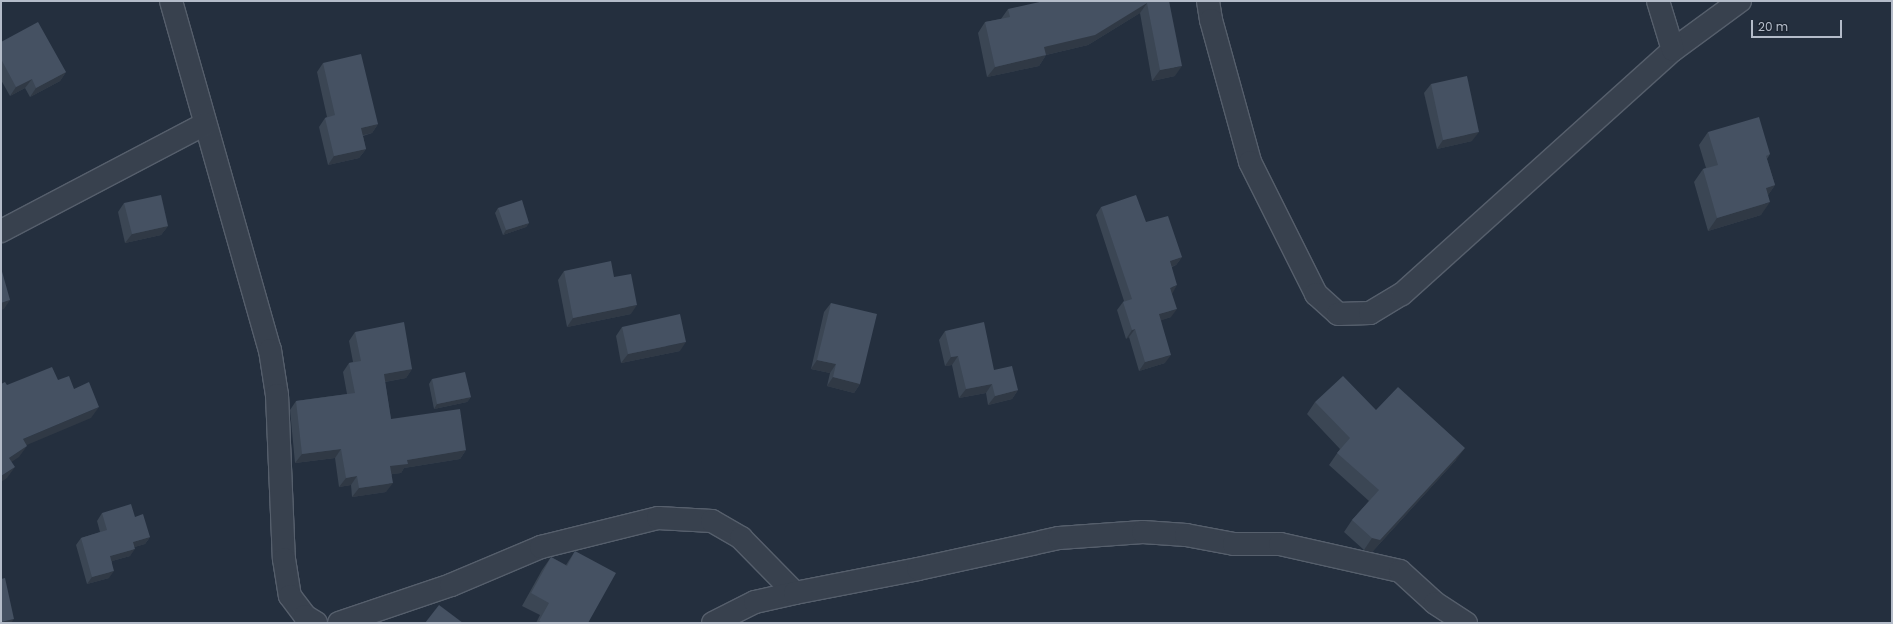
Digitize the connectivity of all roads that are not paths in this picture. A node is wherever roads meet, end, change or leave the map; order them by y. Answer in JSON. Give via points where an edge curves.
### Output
{"nodes":[{"id":1,"x":171,"y":1,"type":"edge"},
{"id":2,"x":1208,"y":1,"type":"edge"},
{"id":3,"x":1658,"y":1,"type":"edge"},
{"id":4,"x":1740,"y":1,"type":"edge"},
{"id":5,"x":1673,"y":50,"type":"junction"},
{"id":6,"x":204,"y":124,"type":"junction"},
{"id":7,"x":1,"y":230,"type":"edge"},
{"id":8,"x":795,"y":593,"type":"junction"},
{"id":9,"x":316,"y":623,"type":"edge"},
{"id":10,"x":339,"y":623,"type":"edge"},
{"id":11,"x":713,"y":623,"type":"edge"},
{"id":12,"x":1466,"y":623,"type":"edge"}],
"edges":[{"from":1,"to":6,"type":"street"},
{"from":2,"to":5,"type":"street","via":[[1250,162],[1316,294],[1338,314],[1370,313],[1402,294]]},
{"from":3,"to":5,"type":"street"},
{"from":4,"to":5,"type":"street"},
{"from":6,"to":7,"type":"street"},
{"from":6,"to":9,"type":"street","via":[[270,350],[277,395],[284,559],[290,596],[304,616]]},
{"from":8,"to":10,"type":"street","via":[[741,538],[712,521],[658,518],[541,547],[451,585]]},
{"from":8,"to":11,"type":"street","via":[[755,602]]},
{"from":8,"to":12,"type":"street","via":[[911,571],[1059,538],[1143,532],[1186,535],[1234,544],[1280,544],[1400,571],[1435,603]]}]}
